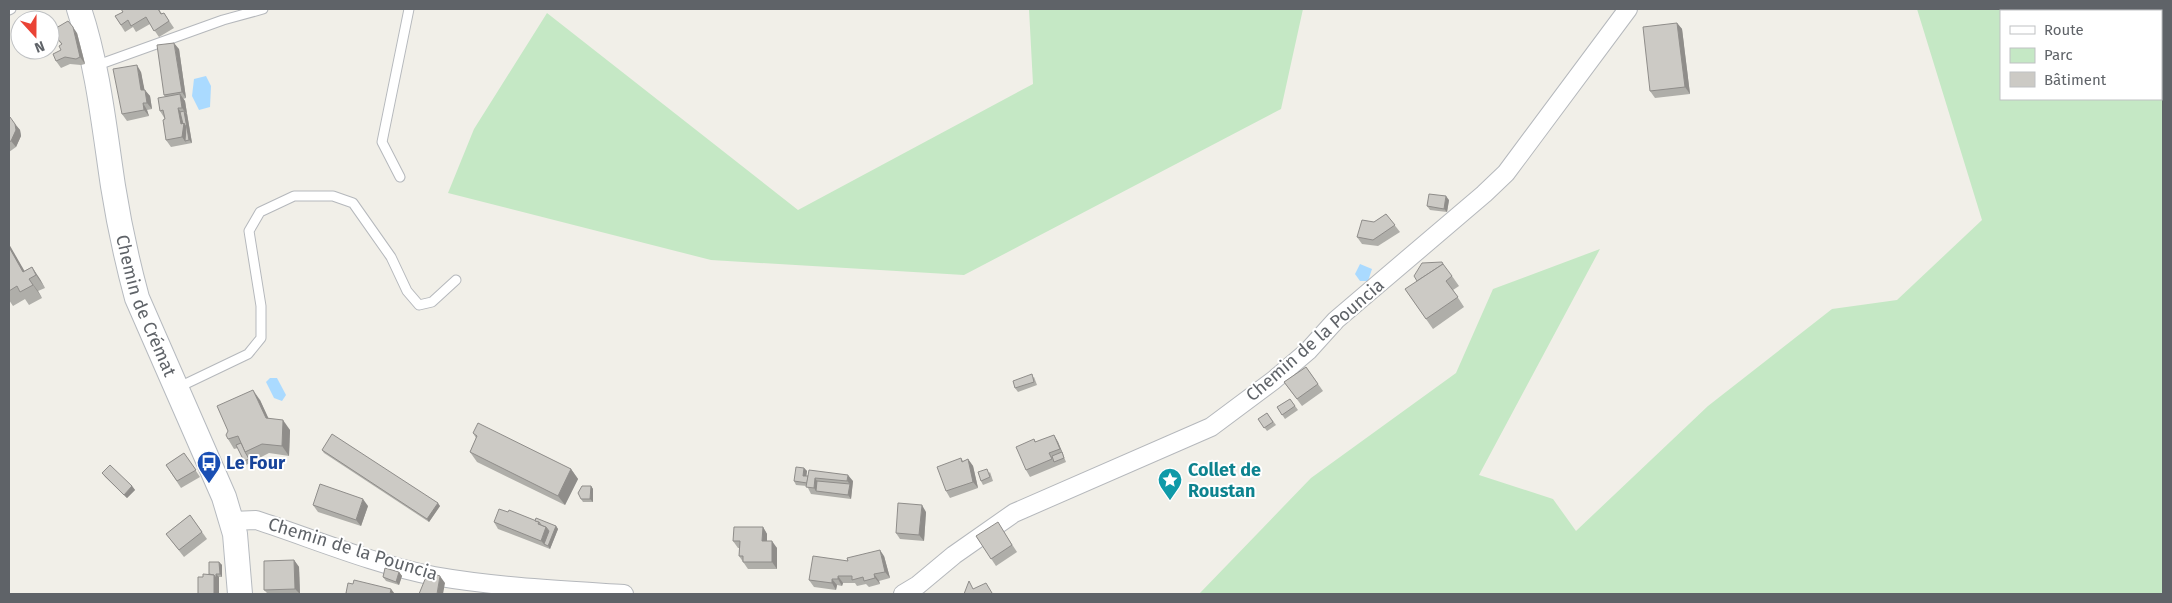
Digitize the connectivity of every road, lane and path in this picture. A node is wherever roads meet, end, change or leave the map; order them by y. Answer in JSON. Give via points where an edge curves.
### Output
{"nodes":[{"id":1,"x":79,"y":9,"type":"edge"},
{"id":2,"x":263,"y":9,"type":"edge"},
{"id":3,"x":409,"y":9,"type":"edge"},
{"id":4,"x":1628,"y":9,"type":"edge"},
{"id":5,"x":94,"y":66,"type":"junction"},
{"id":6,"x":400,"y":177,"type":"dead end"},
{"id":7,"x":456,"y":280,"type":"dead end"},
{"id":8,"x":177,"y":388,"type":"junction"},
{"id":9,"x":232,"y":521,"type":"junction"},
{"id":10,"x":240,"y":594,"type":"edge"},
{"id":11,"x":624,"y":594,"type":"edge"},
{"id":12,"x":903,"y":594,"type":"edge"}],
"edges":[{"from":1,"to":5,"type":"street","name":"Chemin de Crémat"},
{"from":2,"to":5,"type":"lane"},
{"from":3,"to":6,"type":"lane","via":[[382,142]]},
{"from":4,"to":12,"type":"street","name":"Chemin de la Pouncia","via":[[1506,173],[1336,320],[1308,351],[1274,380],[1211,427],[1014,513]]},
{"from":5,"to":8,"type":"street","name":"Chemin de Crémat","via":[[121,234],[137,298]]},
{"from":7,"to":8,"type":"lane","via":[[432,302],[419,305],[407,291],[392,258],[354,203],[333,196],[294,196],[260,212],[249,231],[261,306],[261,338],[248,354]]},
{"from":8,"to":9,"type":"street","name":"Chemin de Crémat"},
{"from":9,"to":10,"type":"street","name":"Chemin de Crémat"},
{"from":9,"to":11,"type":"street","name":"Chemin de la Pouncia","via":[[256,520],[434,576]]}]}
